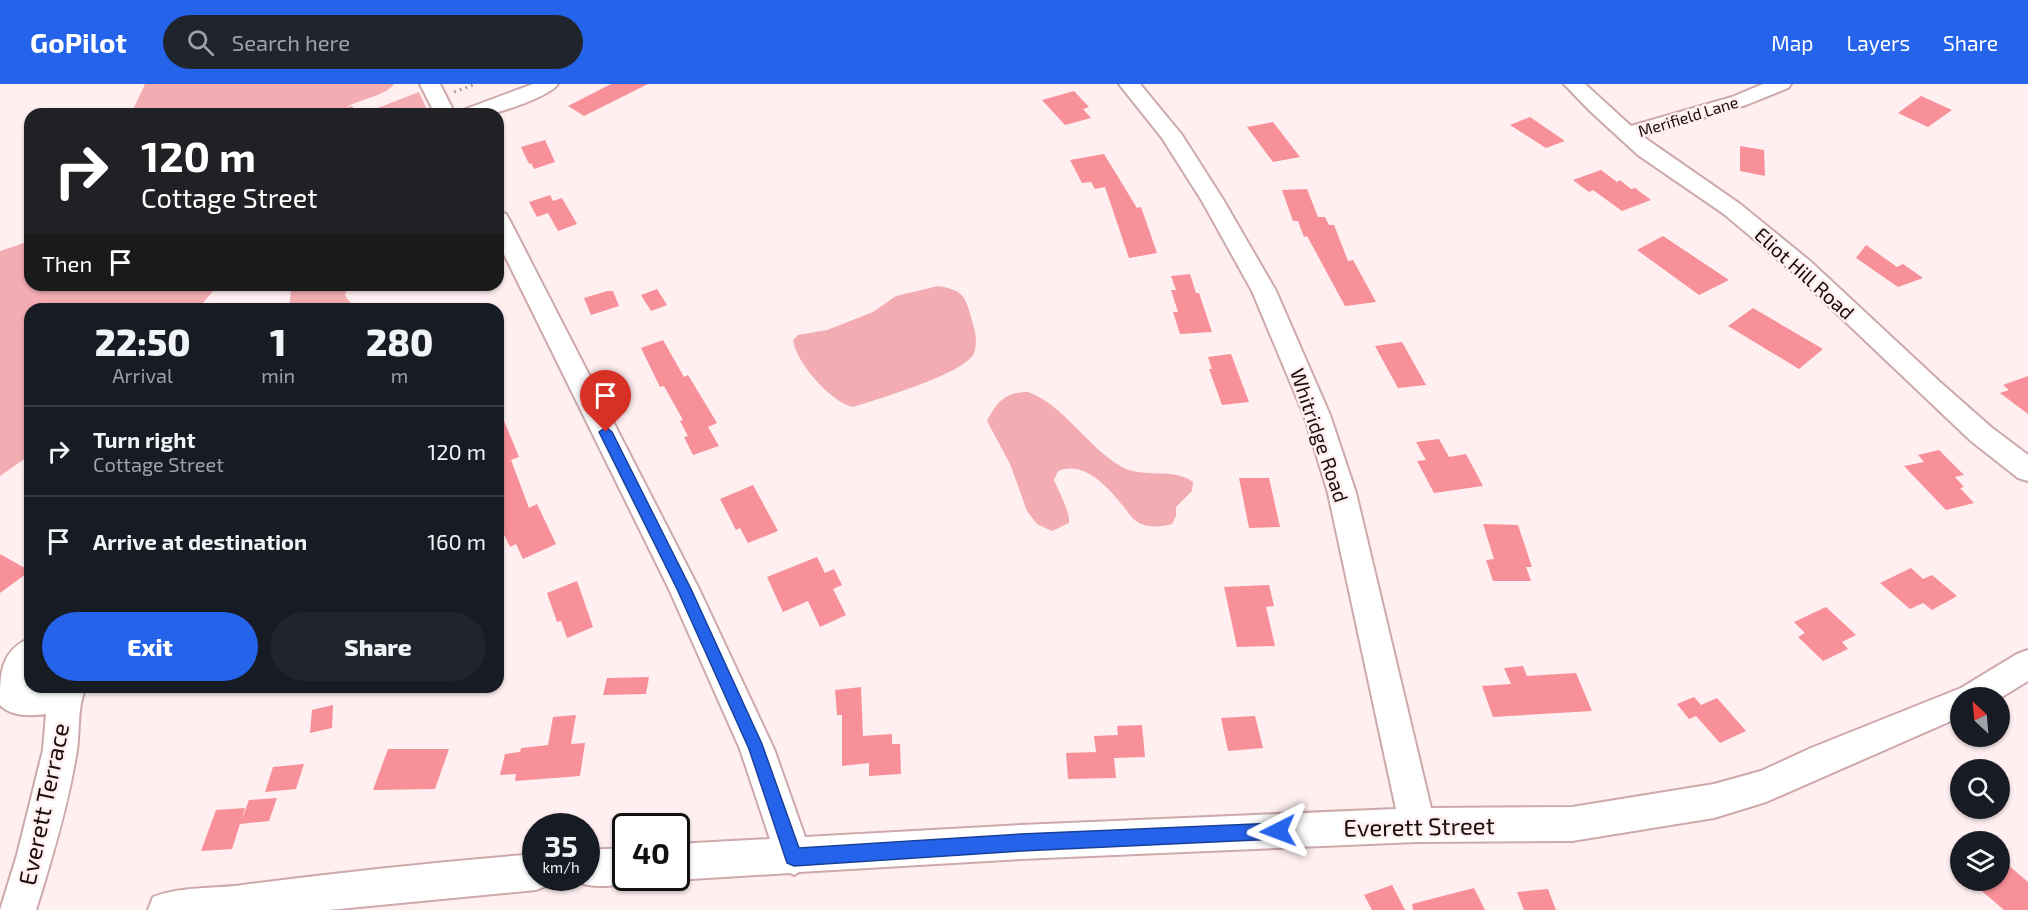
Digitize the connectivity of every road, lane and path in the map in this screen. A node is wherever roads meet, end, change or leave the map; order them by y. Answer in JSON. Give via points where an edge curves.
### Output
{"nodes":[{"id":1,"x":430,"y":84,"type":"edge"},
{"id":2,"x":548,"y":84,"type":"edge"},
{"id":3,"x":1129,"y":84,"type":"edge"},
{"id":4,"x":1574,"y":84,"type":"edge"},
{"id":5,"x":1781,"y":84,"type":"edge"},
{"id":6,"x":442,"y":108,"type":"edge"},
{"id":7,"x":487,"y":108,"type":"edge"},
{"id":8,"x":1628,"y":133,"type":"junction"},
{"id":9,"x":504,"y":231,"type":"edge"},
{"id":10,"x":2028,"y":470,"type":"edge"},
{"id":11,"x":24,"y":657,"type":"edge"},
{"id":12,"x":2028,"y":664,"type":"edge"},
{"id":13,"x":1990,"y":687,"type":"edge"},
{"id":14,"x":62,"y":693,"type":"edge"},
{"id":15,"x":67,"y":693,"type":"edge"},
{"id":16,"x":1950,"y":706,"type":"edge"},
{"id":17,"x":1417,"y":825,"type":"junction"},
{"id":18,"x":794,"y":857,"type":"junction"},
{"id":19,"x":690,"y":861,"type":"edge"},
{"id":20,"x":522,"y":873,"type":"edge"},
{"id":21,"x":230,"y":908,"type":"edge"},
{"id":22,"x":18,"y":910,"type":"edge"},
{"id":23,"x":166,"y":910,"type":"edge"}],
"edges":[{"from":1,"to":6,"type":"street"},
{"from":2,"to":7,"type":"street"},
{"from":3,"to":17,"type":"street","name":"Whitridge Road","via":[[1171,135],[1209,193],[1264,291],[1317,415],[1342,493]]},
{"from":4,"to":8,"type":"street","name":"Eliot Hill Road"},
{"from":5,"to":8,"type":"street","name":"Merifield Lane","via":[[1739,101]]},
{"from":8,"to":10,"type":"street","name":"Eliot Hill Road","via":[[1646,150],[1732,209],[1802,267],[1930,389]]},
{"from":9,"to":18,"type":"street","via":[[684,589],[757,749]]},
{"from":11,"to":14,"type":"street","name":"Everett Terrace","via":[[12,667],[5,681],[12,698],[23,701]]},
{"from":12,"to":13,"type":"street"},
{"from":15,"to":22,"type":"street","name":"Everett Terrace","via":[[60,750]]},
{"from":16,"to":17,"type":"street","name":"Everett Street","via":[[1766,786],[1714,801],[1572,824]]},
{"from":17,"to":18,"type":"street","name":"Everett Street","via":[[1021,842]]},
{"from":18,"to":19,"type":"street","name":"Everett Street"},
{"from":20,"to":21,"type":"street","via":[[370,886]]},
{"from":21,"to":23,"type":"street"}]}
